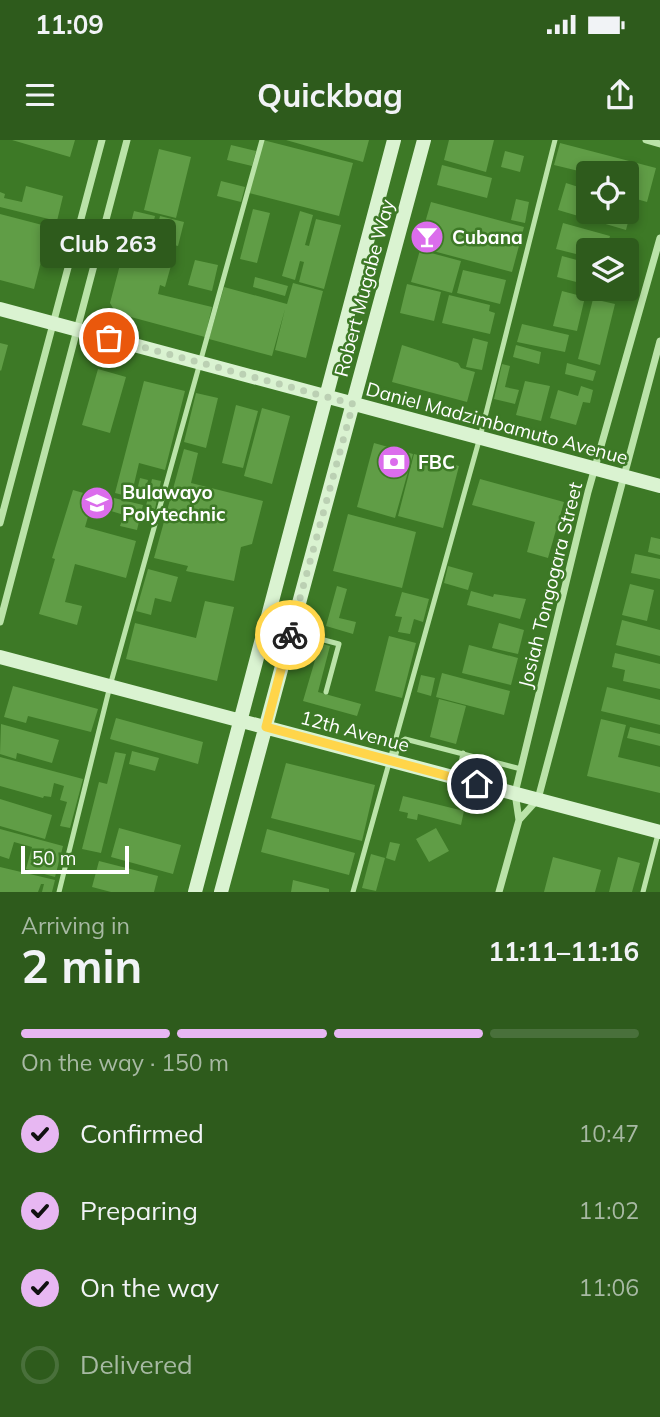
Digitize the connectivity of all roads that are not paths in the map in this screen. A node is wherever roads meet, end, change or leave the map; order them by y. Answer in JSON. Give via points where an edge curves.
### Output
{"nodes":[{"id":1,"x":102,"y":140,"type":"edge"},
{"id":2,"x":127,"y":140,"type":"edge"},
{"id":3,"x":262,"y":140,"type":"edge"},
{"id":4,"x":394,"y":140,"type":"edge"},
{"id":5,"x":424,"y":140,"type":"edge"},
{"id":6,"x":555,"y":140,"type":"edge"},
{"id":7,"x":646,"y":140,"type":"edge"},
{"id":8,"x":660,"y":144,"type":"edge"},
{"id":9,"x":660,"y":238,"type":"edge"},
{"id":10,"x":0,"y":309,"type":"edge"},
{"id":11,"x":54,"y":323,"type":"junction"},
{"id":12,"x":76,"y":329,"type":"junction"},
{"id":13,"x":660,"y":341,"type":"edge"},
{"id":14,"x":200,"y":363,"type":"junction"},
{"id":15,"x":325,"y":397,"type":"junction"},
{"id":16,"x":353,"y":404,"type":"junction"},
{"id":17,"x":480,"y":438,"type":"junction"},
{"id":18,"x":595,"y":468,"type":"junction"},
{"id":19,"x":624,"y":477,"type":"junction"},
{"id":20,"x":660,"y":486,"type":"edge"},
{"id":21,"x":0,"y":523,"type":"edge"},
{"id":22,"x":0,"y":622,"type":"edge"},
{"id":23,"x":291,"y":632,"type":"junction"},
{"id":24,"x":0,"y":657,"type":"edge"},
{"id":25,"x":110,"y":687,"type":"junction"},
{"id":26,"x":326,"y":692,"type":"dead end"},
{"id":27,"x":239,"y":719,"type":"junction"},
{"id":28,"x":266,"y":727,"type":"junction"},
{"id":29,"x":463,"y":754,"type":"junction"},
{"id":30,"x":391,"y":761,"type":"junction"},
{"id":31,"x":521,"y":769,"type":"junction"},
{"id":32,"x":458,"y":779,"type":"junction"},
{"id":33,"x":514,"y":793,"type":"junction"},
{"id":34,"x":538,"y":799,"type":"junction"},
{"id":35,"x":519,"y":820,"type":"junction"},
{"id":36,"x":660,"y":830,"type":"edge"},
{"id":37,"x":59,"y":892,"type":"edge"},
{"id":38,"x":195,"y":892,"type":"edge"},
{"id":39,"x":221,"y":892,"type":"edge"},
{"id":40,"x":354,"y":892,"type":"edge"},
{"id":41,"x":499,"y":892,"type":"edge"},
{"id":42,"x":643,"y":892,"type":"edge"}],
"edges":[{"from":1,"to":11,"type":"street"},
{"from":2,"to":12,"type":"street"},
{"from":3,"to":14,"type":"lane"},
{"from":4,"to":15,"type":"main road","name":"Robert Mugabe Way"},
{"from":5,"to":16,"type":"main road","name":"Robert Mugabe Way"},
{"from":6,"to":17,"type":"lane"},
{"from":7,"to":8,"type":"street"},
{"from":9,"to":18,"type":"street","name":"Josiah Tongogara Street"},
{"from":10,"to":11,"type":"main road","name":"Daniel Madzimbamuto Avenue"},
{"from":11,"to":12,"type":"main road","name":"Daniel Madzimbamuto Avenue"},
{"from":11,"to":21,"type":"street"},
{"from":12,"to":14,"type":"main road","name":"Daniel Madzimbamuto Avenue"},
{"from":12,"to":22,"type":"street"},
{"from":13,"to":19,"type":"street","name":"Josiah Tongogara Street"},
{"from":14,"to":15,"type":"main road","name":"Daniel Madzimbamuto Avenue"},
{"from":14,"to":25,"type":"lane"},
{"from":15,"to":16,"type":"main road","name":"Daniel Madzimbamuto Avenue"},
{"from":15,"to":27,"type":"main road","name":"Robert Mugabe Way"},
{"from":16,"to":17,"type":"main road","name":"Daniel Madzimbamuto Avenue"},
{"from":16,"to":23,"type":"main road","name":"Robert Mugabe Way"},
{"from":17,"to":18,"type":"main road","name":"Daniel Madzimbamuto Avenue"},
{"from":17,"to":30,"type":"lane"},
{"from":18,"to":19,"type":"main road","name":"Daniel Madzimbamuto Avenue"},
{"from":18,"to":31,"type":"street","name":"Josiah Tongogara Street"},
{"from":19,"to":20,"type":"main road","name":"Daniel Madzimbamuto Avenue"},
{"from":19,"to":34,"type":"street","name":"Josiah Tongogara Street"},
{"from":23,"to":26,"type":"lane","via":[[339,644]]},
{"from":23,"to":28,"type":"main road","name":"Robert Mugabe Way"},
{"from":24,"to":25,"type":"main road","name":"12th Avenue"},
{"from":25,"to":27,"type":"main road","name":"12th Avenue"},
{"from":25,"to":37,"type":"lane"},
{"from":27,"to":28,"type":"main road","name":"12th Avenue"},
{"from":27,"to":38,"type":"main road","name":"Robert Mugabe Way"},
{"from":28,"to":30,"type":"main road","name":"12th Avenue"},
{"from":28,"to":39,"type":"main road","name":"Robert Mugabe Way"},
{"from":29,"to":30,"type":"lane","via":[[404,739]]},
{"from":29,"to":31,"type":"lane"},
{"from":29,"to":32,"type":"lane"},
{"from":30,"to":32,"type":"main road","name":"12th Avenue"},
{"from":30,"to":40,"type":"lane"},
{"from":31,"to":33,"type":"street","name":"Josiah Tongogara Street"},
{"from":32,"to":33,"type":"main road","name":"12th Avenue"},
{"from":33,"to":34,"type":"main road","name":"12th Avenue"},
{"from":33,"to":35,"type":"street","name":"Josiah Tongogara Street"},
{"from":34,"to":35,"type":"street","name":"Josiah Tongogara Street"},
{"from":34,"to":36,"type":"main road","name":"12th Avenue"},
{"from":35,"to":41,"type":"street","name":"Josiah Tongogara Street"},
{"from":36,"to":42,"type":"lane"}]}
